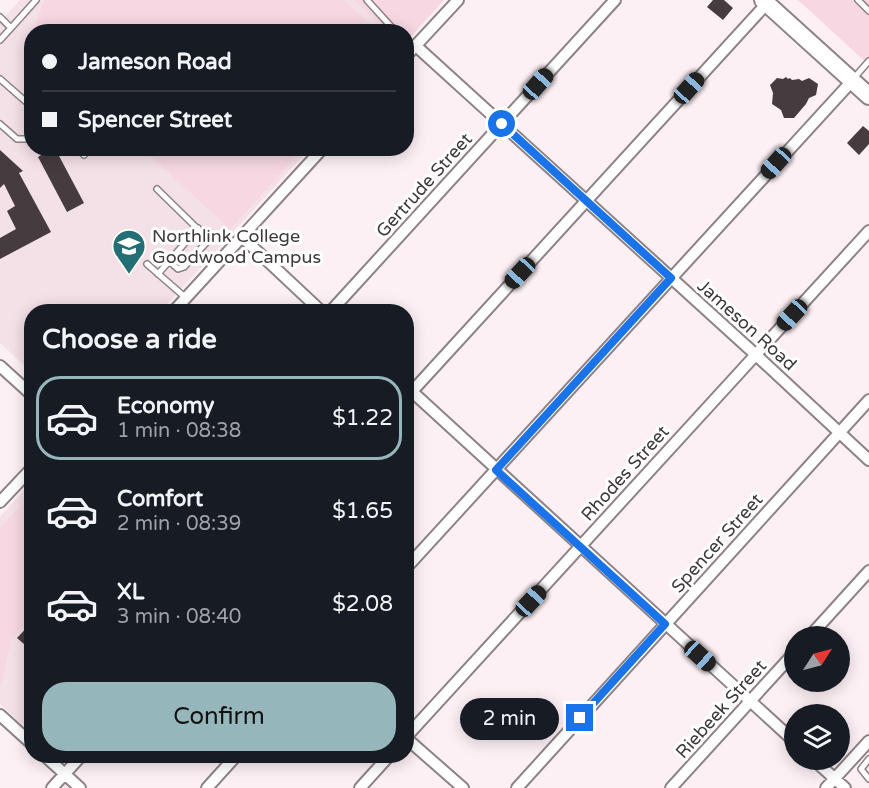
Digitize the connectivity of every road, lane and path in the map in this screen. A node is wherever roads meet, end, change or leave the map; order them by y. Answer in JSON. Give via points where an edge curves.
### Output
{"nodes":[{"id":1,"x":36,"y":0,"type":"edge"},
{"id":2,"x":367,"y":0,"type":"edge"},
{"id":3,"x":458,"y":0,"type":"edge"},
{"id":4,"x":615,"y":0,"type":"edge"},
{"id":5,"x":858,"y":0,"type":"edge"},
{"id":6,"x":766,"y":1,"type":"edge"},
{"id":7,"x":869,"y":10,"type":"edge"},
{"id":8,"x":0,"y":17,"type":"edge"},
{"id":9,"x":389,"y":24,"type":"edge"},
{"id":10,"x":11,"y":28,"type":"junction"},
{"id":11,"x":0,"y":40,"type":"edge"},
{"id":12,"x":414,"y":43,"type":"edge"},
{"id":13,"x":414,"y":47,"type":"edge"},
{"id":14,"x":869,"y":61,"type":"edge"},
{"id":15,"x":0,"y":79,"type":"edge"},
{"id":16,"x":852,"y":81,"type":"junction"},
{"id":17,"x":869,"y":96,"type":"edge"},
{"id":18,"x":24,"y":100,"type":"edge"},
{"id":19,"x":0,"y":124,"type":"edge"},
{"id":20,"x":502,"y":124,"type":"junction"},
{"id":21,"x":24,"y":139,"type":"edge"},
{"id":22,"x":316,"y":156,"type":"edge"},
{"id":23,"x":157,"y":189,"type":"dead end"},
{"id":24,"x":586,"y":201,"type":"junction"},
{"id":25,"x":198,"y":228,"type":"junction"},
{"id":26,"x":869,"y":231,"type":"edge"},
{"id":27,"x":242,"y":237,"type":"junction"},
{"id":28,"x":169,"y":261,"type":"junction"},
{"id":29,"x":147,"y":264,"type":"dead end"},
{"id":30,"x":158,"y":273,"type":"junction"},
{"id":31,"x":671,"y":278,"type":"junction"},
{"id":32,"x":186,"y":298,"type":"junction"},
{"id":33,"x":180,"y":304,"type":"edge"},
{"id":34,"x":313,"y":304,"type":"edge"},
{"id":35,"x":337,"y":304,"type":"edge"},
{"id":36,"x":755,"y":354,"type":"junction"},
{"id":37,"x":0,"y":366,"type":"edge"},
{"id":38,"x":414,"y":386,"type":"edge"},
{"id":39,"x":24,"y":388,"type":"edge"},
{"id":40,"x":414,"y":397,"type":"edge"},
{"id":41,"x":869,"y":400,"type":"edge"},
{"id":42,"x":839,"y":433,"type":"junction"},
{"id":43,"x":869,"y":460,"type":"edge"},
{"id":44,"x":496,"y":470,"type":"junction"},
{"id":45,"x":24,"y":476,"type":"edge"},
{"id":46,"x":0,"y":502,"type":"edge"},
{"id":47,"x":581,"y":546,"type":"junction"},
{"id":48,"x":414,"y":559,"type":"edge"},
{"id":49,"x":869,"y":571,"type":"edge"},
{"id":50,"x":665,"y":624,"type":"junction"},
{"id":51,"x":819,"y":626,"type":"edge"},
{"id":52,"x":784,"y":664,"type":"edge"},
{"id":53,"x":751,"y":701,"type":"junction"},
{"id":54,"x":0,"y":715,"type":"edge"},
{"id":55,"x":414,"y":728,"type":"edge"},
{"id":56,"x":784,"y":732,"type":"edge"},
{"id":57,"x":24,"y":737,"type":"edge"},
{"id":58,"x":869,"y":741,"type":"edge"},
{"id":59,"x":414,"y":744,"type":"edge"},
{"id":60,"x":869,"y":759,"type":"edge"},
{"id":61,"x":53,"y":763,"type":"edge"},
{"id":62,"x":75,"y":763,"type":"edge"},
{"id":63,"x":230,"y":763,"type":"edge"},
{"id":64,"x":383,"y":763,"type":"edge"},
{"id":65,"x":826,"y":770,"type":"edge"},
{"id":66,"x":65,"y":774,"type":"junction"},
{"id":67,"x":835,"y":778,"type":"junction"},
{"id":68,"x":869,"y":779,"type":"edge"},
{"id":69,"x":52,"y":788,"type":"edge"},
{"id":70,"x":80,"y":788,"type":"edge"},
{"id":71,"x":207,"y":788,"type":"edge"},
{"id":72,"x":360,"y":788,"type":"edge"},
{"id":73,"x":463,"y":788,"type":"edge"},
{"id":74,"x":517,"y":788,"type":"edge"},
{"id":75,"x":671,"y":788,"type":"edge"},
{"id":76,"x":826,"y":788,"type":"edge"},
{"id":77,"x":845,"y":788,"type":"edge"}],
"edges":[{"from":1,"to":10,"type":"lane"},
{"from":2,"to":9,"type":"lane"},
{"from":3,"to":12,"type":"street"},
{"from":4,"to":20,"type":"street","name":"Gertrude Street"},
{"from":5,"to":7,"type":"lane"},
{"from":6,"to":16,"type":"street"},
{"from":6,"to":24,"type":"street"},
{"from":8,"to":10,"type":"lane"},
{"from":10,"to":11,"type":"lane"},
{"from":13,"to":20,"type":"street","name":"Jameson Road"},
{"from":14,"to":16,"type":"lane"},
{"from":15,"to":18,"type":"lane"},
{"from":16,"to":17,"type":"street"},
{"from":16,"to":31,"type":"street"},
{"from":19,"to":21,"type":"lane","via":[[17,139]]},
{"from":20,"to":24,"type":"street","name":"Jameson Road"},
{"from":20,"to":35,"type":"street","name":"Gertrude Street"},
{"from":22,"to":27,"type":"street"},
{"from":23,"to":25,"type":"lane"},
{"from":24,"to":31,"type":"street","name":"Jameson Road"},
{"from":24,"to":38,"type":"street"},
{"from":25,"to":28,"type":"lane"},
{"from":25,"to":28,"type":"lane","via":[[206,236],[206,243],[184,267],[178,269]]},
{"from":26,"to":36,"type":"street","name":"Rhodes Street"},
{"from":27,"to":32,"type":"street"},
{"from":27,"to":34,"type":"street"},
{"from":28,"to":30,"type":"lane"},
{"from":29,"to":30,"type":"lane"},
{"from":30,"to":32,"type":"lane"},
{"from":31,"to":36,"type":"street","name":"Jameson Road"},
{"from":31,"to":44,"type":"street"},
{"from":32,"to":33,"type":"street"},
{"from":36,"to":42,"type":"street","name":"Jameson Road"},
{"from":36,"to":47,"type":"street","name":"Rhodes Street"},
{"from":37,"to":39,"type":"street"},
{"from":40,"to":44,"type":"street"},
{"from":41,"to":42,"type":"street","name":"Spencer Street"},
{"from":42,"to":43,"type":"street","name":"Jameson Road"},
{"from":42,"to":50,"type":"street","name":"Spencer Street"},
{"from":44,"to":47,"type":"street"},
{"from":44,"to":48,"type":"street"},
{"from":45,"to":46,"type":"street"},
{"from":47,"to":50,"type":"street"},
{"from":47,"to":55,"type":"street","name":"Rhodes Street"},
{"from":49,"to":51,"type":"street"},
{"from":50,"to":53,"type":"street"},
{"from":50,"to":74,"type":"street","name":"Spencer Street"},
{"from":52,"to":53,"type":"street","name":"Riebeek Street"},
{"from":53,"to":56,"type":"street"},
{"from":53,"to":75,"type":"street","name":"Riebeek Street"},
{"from":54,"to":57,"type":"street"},
{"from":58,"to":67,"type":"street"},
{"from":59,"to":73,"type":"street"},
{"from":60,"to":68,"type":"lane","via":[[861,769]]},
{"from":61,"to":66,"type":"street"},
{"from":62,"to":66,"type":"street"},
{"from":63,"to":71,"type":"street"},
{"from":64,"to":72,"type":"street"},
{"from":65,"to":67,"type":"street"},
{"from":66,"to":69,"type":"street"},
{"from":66,"to":70,"type":"street"},
{"from":67,"to":76,"type":"street"},
{"from":67,"to":77,"type":"street"}]}
